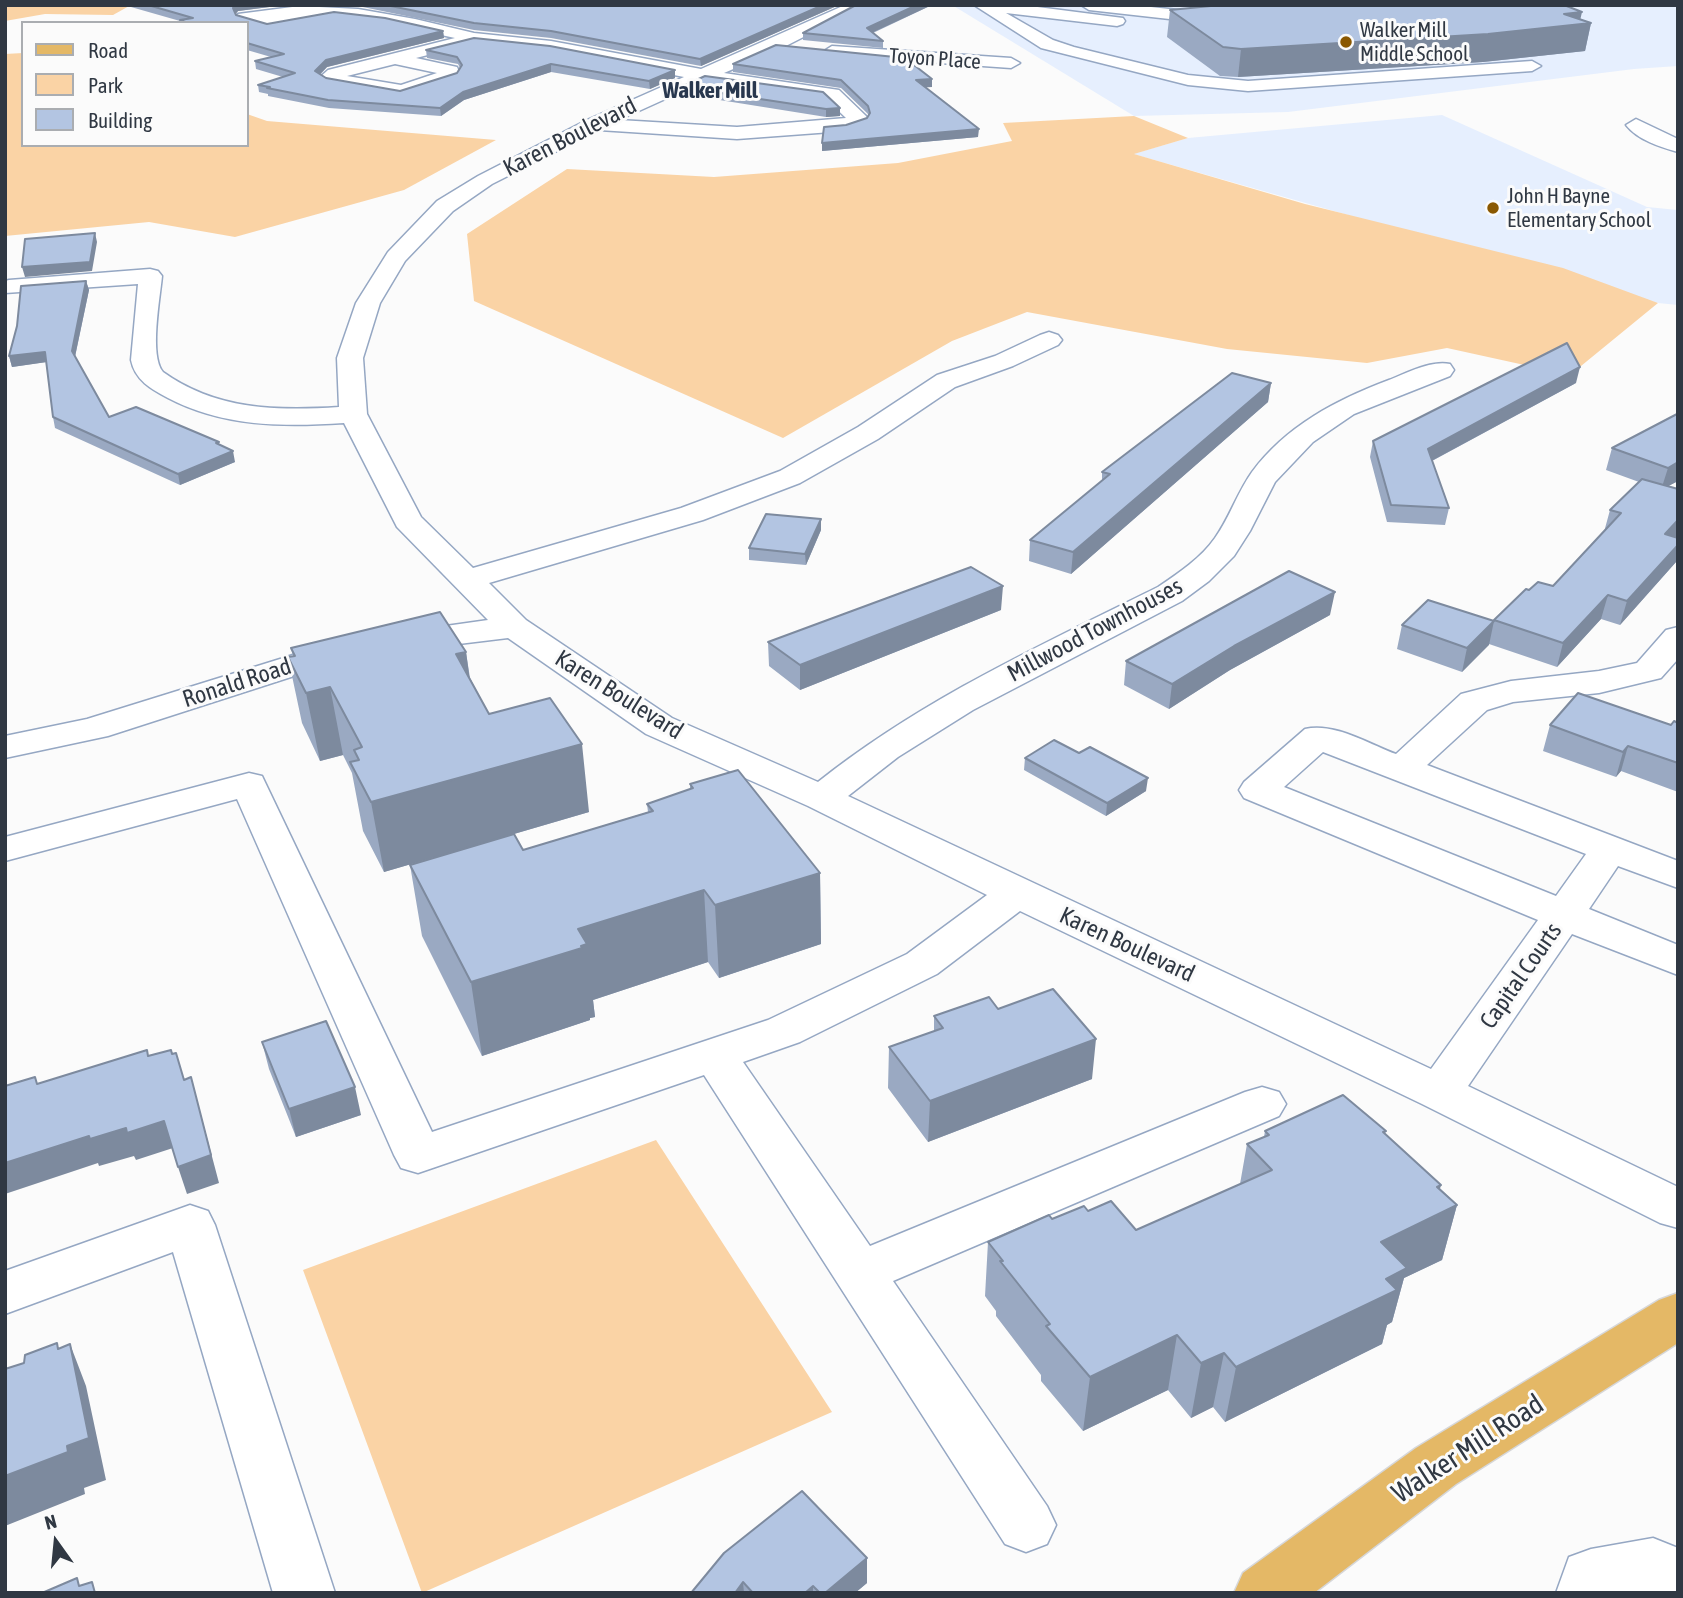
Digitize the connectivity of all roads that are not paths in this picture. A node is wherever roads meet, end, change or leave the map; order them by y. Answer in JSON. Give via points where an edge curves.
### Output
{"nodes":[{"id":1,"x":858,"y":5,"type":"edge"},
{"id":2,"x":983,"y":5,"type":"edge"},
{"id":3,"x":1089,"y":5,"type":"edge"},
{"id":4,"x":337,"y":11,"type":"edge"},
{"id":5,"x":1240,"y":20,"type":"edge"},
{"id":6,"x":475,"y":38,"type":"junction"},
{"id":7,"x":774,"y":45,"type":"junction"},
{"id":8,"x":1082,"y":54,"type":"junction"},
{"id":9,"x":394,"y":58,"type":"junction"},
{"id":10,"x":1012,"y":63,"type":"dead end"},
{"id":11,"x":1532,"y":66,"type":"edge"},
{"id":12,"x":703,"y":75,"type":"junction"},
{"id":13,"x":594,"y":124,"type":"junction"},
{"id":14,"x":1636,"y":125,"type":"dead end"},
{"id":15,"x":1678,"y":146,"type":"edge"},
{"id":16,"x":9,"y":288,"type":"dead end"},
{"id":17,"x":1049,"y":340,"type":"dead end"},
{"id":18,"x":1441,"y":370,"type":"dead end"},
{"id":19,"x":353,"y":414,"type":"junction"},
{"id":20,"x":468,"y":579,"type":"junction"},
{"id":21,"x":514,"y":627,"type":"junction"},
{"id":22,"x":1678,"y":637,"type":"edge"},
{"id":23,"x":5,"y":747,"type":"edge"},
{"id":24,"x":1401,"y":769,"type":"junction"},
{"id":25,"x":821,"y":798,"type":"junction"},
{"id":26,"x":5,"y":849,"type":"edge"},
{"id":27,"x":1606,"y":855,"type":"junction"},
{"id":28,"x":1678,"y":876,"type":"edge"},
{"id":29,"x":1017,"y":893,"type":"junction"},
{"id":30,"x":1563,"y":915,"type":"junction"},
{"id":31,"x":1678,"y":961,"type":"edge"},
{"id":32,"x":715,"y":1055,"type":"junction"},
{"id":33,"x":1439,"y":1092,"type":"junction"},
{"id":34,"x":1262,"y":1104,"type":"dead end"},
{"id":35,"x":1678,"y":1209,"type":"edge"},
{"id":36,"x":859,"y":1273,"type":"junction"},
{"id":37,"x":5,"y":1293,"type":"edge"},
{"id":38,"x":1678,"y":1315,"type":"edge"},
{"id":39,"x":1026,"y":1525,"type":"dead end"},
{"id":40,"x":1678,"y":1581,"type":"edge"},
{"id":41,"x":304,"y":1593,"type":"edge"},
{"id":42,"x":1265,"y":1593,"type":"edge"},
{"id":43,"x":1587,"y":1593,"type":"edge"}],
"edges":[{"from":1,"to":7,"type":"street","name":"Karen Boulevard"},
{"from":2,"to":8,"type":"street","via":[[1047,44]]},
{"from":2,"to":8,"type":"street","via":[[1129,25]]},
{"from":3,"to":5,"type":"street"},
{"from":4,"to":6,"type":"street","via":[[372,13]]},
{"from":6,"to":9,"type":"street"},
{"from":6,"to":12,"type":"street"},
{"from":7,"to":10,"type":"street","name":"Toyon Place"},
{"from":7,"to":12,"type":"street","name":"Karen Boulevard"},
{"from":8,"to":11,"type":"street","via":[[1188,79],[1248,86]]},
{"from":9,"to":9,"type":"street","via":[[334,74],[328,78],[402,91],[451,71]]},
{"from":12,"to":13,"type":"street","name":"Karen Boulevard"},
{"from":12,"to":13,"type":"street","via":[[833,94],[859,120],[737,134]]},
{"from":13,"to":19,"type":"street","name":"Karen Boulevard","via":[[445,206],[396,257],[368,303],[350,358]]},
{"from":14,"to":15,"type":"street"},
{"from":16,"to":19,"type":"street","via":[[150,276],[145,353],[146,368],[154,378],[184,396],[229,413],[267,419]]},
{"from":17,"to":20,"type":"street","via":[[946,381],[790,477],[692,514]]},
{"from":18,"to":25,"type":"street","name":"Millwood Townhouses","via":[[1346,406],[1294,443],[1265,475],[1234,533],[1194,578],[920,726]]},
{"from":19,"to":20,"type":"street","name":"Karen Boulevard","via":[[408,521]]},
{"from":20,"to":21,"type":"street","name":"Karen Boulevard"},
{"from":21,"to":23,"type":"street","name":"Ronald Road","via":[[343,649],[95,728]]},
{"from":21,"to":25,"type":"street","name":"Karen Boulevard","via":[[659,726]]},
{"from":22,"to":24,"type":"street","via":[[1649,671],[1474,702]]},
{"from":24,"to":27,"type":"street"},
{"from":24,"to":30,"type":"street","via":[[1318,737],[1258,790]]},
{"from":25,"to":29,"type":"street","name":"Karen Boulevard"},
{"from":26,"to":32,"type":"street","via":[[249,784],[418,1155]]},
{"from":27,"to":28,"type":"street"},
{"from":27,"to":30,"type":"street","name":"Capital Courts"},
{"from":29,"to":32,"type":"street","via":[[922,964],[784,1031]]},
{"from":29,"to":33,"type":"street","name":"Karen Boulevard"},
{"from":30,"to":31,"type":"street"},
{"from":30,"to":33,"type":"street","name":"Capital Courts"},
{"from":32,"to":36,"type":"street"},
{"from":33,"to":35,"type":"street","name":"Karen Boulevard"},
{"from":34,"to":36,"type":"street"},
{"from":36,"to":39,"type":"street"},
{"from":37,"to":41,"type":"street","via":[[190,1225]]},
{"from":38,"to":42,"type":"main road","name":"Walker Mill Road","via":[[1436,1466]]},
{"from":40,"to":43,"type":"street","via":[[1653,1566],[1591,1577]]}]}
